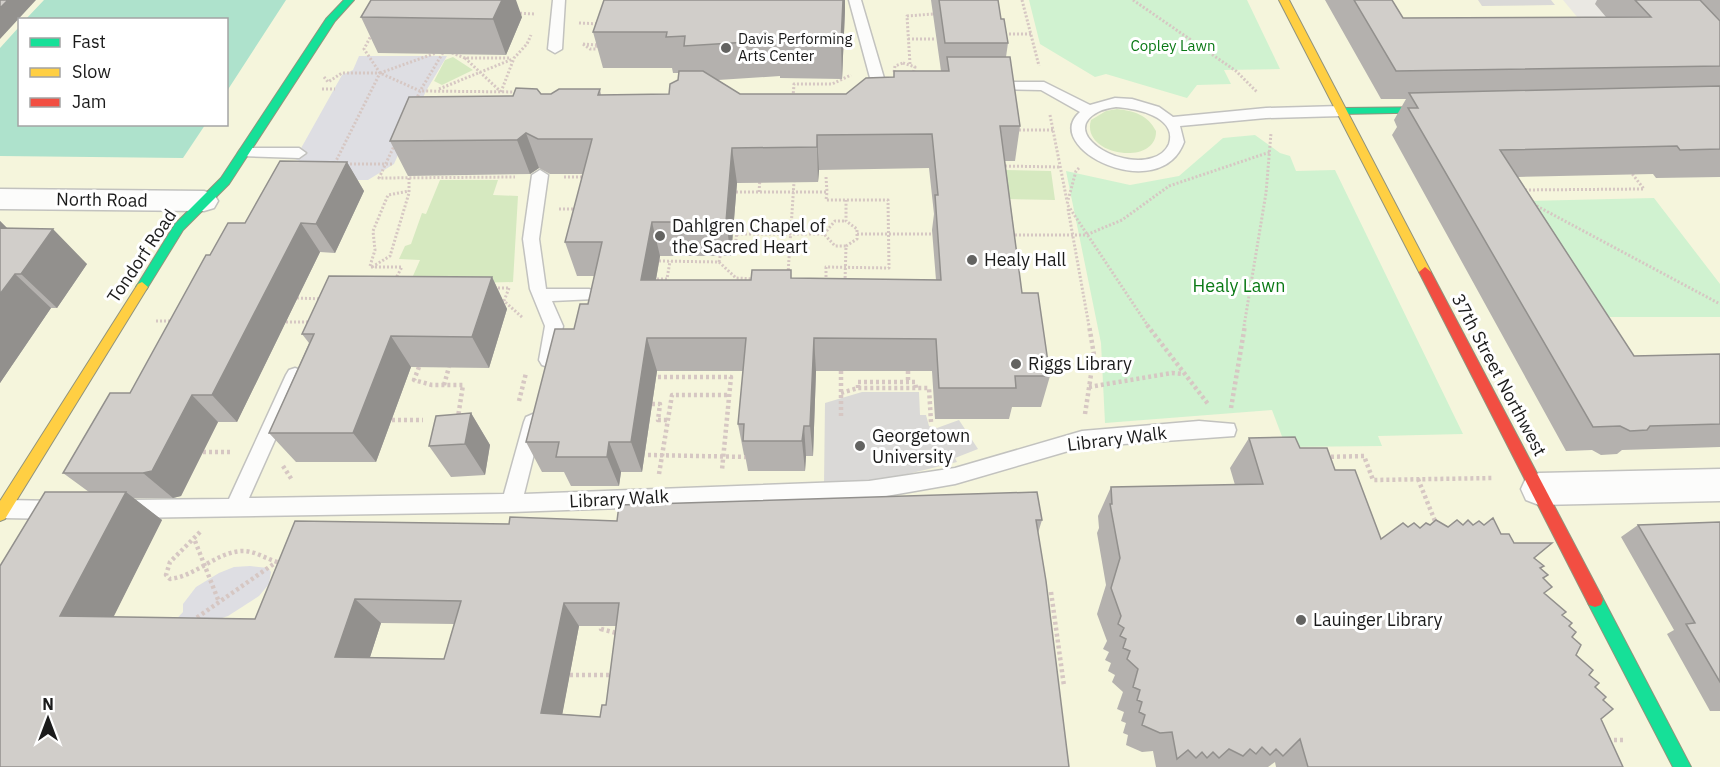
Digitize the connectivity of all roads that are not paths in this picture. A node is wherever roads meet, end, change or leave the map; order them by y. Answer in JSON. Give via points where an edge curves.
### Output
{"nodes":[{"id":1,"x":349,"y":0,"type":"edge"},
{"id":2,"x":559,"y":0,"type":"edge"},
{"id":3,"x":855,"y":0,"type":"edge"},
{"id":4,"x":1284,"y":0,"type":"edge"},
{"id":5,"x":555,"y":49,"type":"dead end"},
{"id":6,"x":977,"y":86,"type":"edge"},
{"id":7,"x":866,"y":92,"type":"edge"},
{"id":8,"x":1464,"y":109,"type":"edge"},
{"id":9,"x":1088,"y":110,"type":"junction"},
{"id":10,"x":1341,"y":111,"type":"junction"},
{"id":11,"x":1170,"y":122,"type":"junction"},
{"id":12,"x":245,"y":153,"type":"junction"},
{"id":13,"x":299,"y":153,"type":"dead end"},
{"id":14,"x":540,"y":176,"type":"road end"},
{"id":15,"x":0,"y":199,"type":"edge"},
{"id":16,"x":204,"y":201,"type":"junction"},
{"id":17,"x":541,"y":296,"type":"junction"},
{"id":18,"x":589,"y":296,"type":"edge"},
{"id":19,"x":294,"y":375,"type":"edge"},
{"id":20,"x":544,"y":377,"type":"edge"},
{"id":21,"x":536,"y":411,"type":"edge"},
{"id":22,"x":1227,"y":430,"type":"road end"},
{"id":23,"x":1720,"y":485,"type":"edge"},
{"id":24,"x":1539,"y":489,"type":"junction"},
{"id":25,"x":512,"y":503,"type":"junction"},
{"id":26,"x":107,"y":509,"type":"edge"},
{"id":27,"x":234,"y":509,"type":"junction"},
{"id":28,"x":83,"y":510,"type":"edge"},
{"id":29,"x":2,"y":512,"type":"edge"},
{"id":30,"x":1682,"y":767,"type":"edge"}],
"edges":[{"from":1,"to":12,"type":"street","name":"Tondorf Road","via":[[331,19]]},
{"from":2,"to":5,"type":"lane"},
{"from":3,"to":7,"type":"lane","via":[[884,85]]},
{"from":4,"to":10,"type":"street","name":"37th Street Northwest"},
{"from":6,"to":9,"type":"lane","via":[[1044,86]]},
{"from":8,"to":10,"type":"street"},
{"from":9,"to":11,"type":"lane","via":[[1108,103],[1131,103],[1160,113]]},
{"from":9,"to":11,"type":"lane","via":[[1077,128],[1083,143],[1113,164],[1148,166],[1173,153],[1178,143]]},
{"from":10,"to":11,"type":"lane","via":[[1266,112]]},
{"from":10,"to":24,"type":"street","name":"37th Street Northwest"},
{"from":12,"to":13,"type":"lane"},
{"from":12,"to":16,"type":"street","name":"Tondorf Road","via":[[222,186]]},
{"from":14,"to":17,"type":"lane","via":[[531,239]]},
{"from":15,"to":16,"type":"street","name":"North Road"},
{"from":16,"to":29,"type":"street","name":"Tondorf Road","via":[[179,227]]},
{"from":17,"to":18,"type":"lane"},
{"from":17,"to":20,"type":"lane","via":[[554,326]]},
{"from":19,"to":27,"type":"lane"},
{"from":21,"to":25,"type":"lane"},
{"from":22,"to":25,"type":"lane","name":"Library Walk","via":[[1082,439],[955,476],[869,490]]},
{"from":23,"to":24,"type":"street"},
{"from":24,"to":30,"type":"street","name":"37th Street Northwest"},
{"from":25,"to":27,"type":"lane","name":"Library Walk","via":[[428,496]]},
{"from":26,"to":27,"type":"lane","name":"Library Walk"},
{"from":28,"to":29,"type":"lane"}]}
